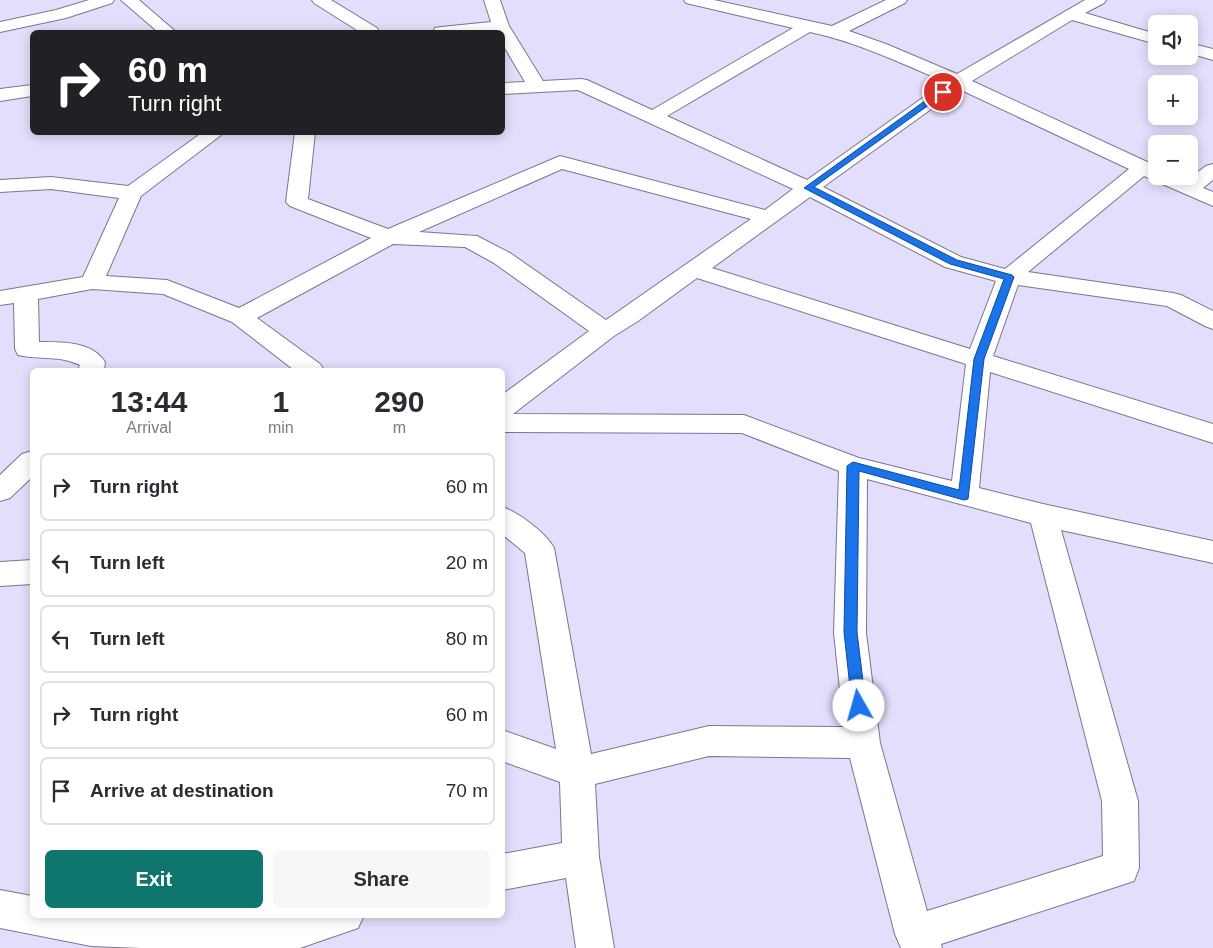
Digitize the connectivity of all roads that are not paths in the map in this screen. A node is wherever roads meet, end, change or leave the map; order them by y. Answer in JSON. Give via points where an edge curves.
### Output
{"nodes":[{"id":1,"x":106,"y":0,"type":"edge"},
{"id":2,"x":129,"y":0,"type":"edge"},
{"id":3,"x":320,"y":0,"type":"edge"},
{"id":4,"x":492,"y":0,"type":"edge"},
{"id":5,"x":692,"y":0,"type":"edge"},
{"id":6,"x":899,"y":0,"type":"edge"},
{"id":7,"x":1081,"y":5,"type":"edge"},
{"id":8,"x":501,"y":26,"type":"junction"},
{"id":9,"x":808,"y":26,"type":"junction"},
{"id":10,"x":0,"y":27,"type":"edge"},
{"id":11,"x":166,"y":30,"type":"edge"},
{"id":12,"x":369,"y":30,"type":"edge"},
{"id":13,"x":461,"y":30,"type":"edge"},
{"id":14,"x":503,"y":30,"type":"edge"},
{"id":15,"x":834,"y":32,"type":"junction"},
{"id":16,"x":505,"y":33,"type":"edge"},
{"id":17,"x":1148,"y":35,"type":"edge"},
{"id":18,"x":1198,"y":50,"type":"edge"},
{"id":19,"x":1213,"y":54,"type":"edge"},
{"id":20,"x":958,"y":81,"type":"junction"},
{"id":21,"x":537,"y":87,"type":"junction"},
{"id":22,"x":505,"y":89,"type":"edge"},
{"id":23,"x":30,"y":91,"type":"edge"},
{"id":24,"x":0,"y":95,"type":"edge"},
{"id":25,"x":653,"y":117,"type":"junction"},
{"id":26,"x":212,"y":135,"type":"edge"},
{"id":27,"x":305,"y":135,"type":"edge"},
{"id":28,"x":1213,"y":170,"type":"edge"},
{"id":29,"x":1148,"y":171,"type":"edge"},
{"id":30,"x":1148,"y":177,"type":"edge"},
{"id":31,"x":1180,"y":185,"type":"edge"},
{"id":32,"x":0,"y":186,"type":"edge"},
{"id":33,"x":808,"y":188,"type":"junction"},
{"id":34,"x":1189,"y":189,"type":"junction"},
{"id":35,"x":132,"y":193,"type":"junction"},
{"id":36,"x":1213,"y":200,"type":"edge"},
{"id":37,"x":768,"y":217,"type":"junction"},
{"id":38,"x":388,"y":237,"type":"junction"},
{"id":39,"x":694,"y":270,"type":"junction"},
{"id":40,"x":1009,"y":277,"type":"junction"},
{"id":41,"x":92,"y":282,"type":"junction"},
{"id":42,"x":26,"y":293,"type":"junction"},
{"id":43,"x":0,"y":298,"type":"edge"},
{"id":44,"x":240,"y":317,"type":"junction"},
{"id":45,"x":1213,"y":321,"type":"edge"},
{"id":46,"x":605,"y":331,"type":"junction"},
{"id":47,"x":979,"y":359,"type":"junction"},
{"id":48,"x":92,"y":368,"type":"edge"},
{"id":49,"x":308,"y":368,"type":"edge"},
{"id":50,"x":505,"y":407,"type":"edge"},
{"id":51,"x":505,"y":423,"type":"edge"},
{"id":52,"x":1213,"y":434,"type":"edge"},
{"id":53,"x":30,"y":463,"type":"edge"},
{"id":54,"x":853,"y":466,"type":"junction"},
{"id":55,"x":0,"y":491,"type":"edge"},
{"id":56,"x":964,"y":496,"type":"junction"},
{"id":57,"x":1043,"y":515,"type":"junction"},
{"id":58,"x":505,"y":520,"type":"edge"},
{"id":59,"x":1213,"y":552,"type":"edge"},
{"id":60,"x":30,"y":572,"type":"edge"},
{"id":61,"x":0,"y":574,"type":"edge"},
{"id":62,"x":863,"y":743,"type":"junction"},
{"id":63,"x":505,"y":746,"type":"edge"},
{"id":64,"x":578,"y":773,"type":"junction"},
{"id":65,"x":581,"y":857,"type":"junction"},
{"id":66,"x":505,"y":871,"type":"edge"},
{"id":67,"x":0,"y":909,"type":"edge"},
{"id":68,"x":335,"y":918,"type":"edge"},
{"id":69,"x":89,"y":938,"type":"edge"},
{"id":70,"x":918,"y":941,"type":"edge"},
{"id":71,"x":595,"y":948,"type":"edge"}],
"edges":[{"from":1,"to":10,"type":"street"},
{"from":2,"to":11,"type":"street"},
{"from":3,"to":12,"type":"street"},
{"from":4,"to":8,"type":"street"},
{"from":5,"to":9,"type":"street"},
{"from":6,"to":15,"type":"street"},
{"from":7,"to":17,"type":"street"},
{"from":7,"to":20,"type":"street"},
{"from":8,"to":13,"type":"street"},
{"from":8,"to":14,"type":"street"},
{"from":9,"to":15,"type":"street"},
{"from":9,"to":25,"type":"street"},
{"from":15,"to":20,"type":"street"},
{"from":16,"to":21,"type":"street"},
{"from":18,"to":19,"type":"street"},
{"from":20,"to":29,"type":"street"},
{"from":20,"to":33,"type":"street"},
{"from":21,"to":22,"type":"street"},
{"from":21,"to":25,"type":"street","via":[[582,84]]},
{"from":23,"to":24,"type":"street"},
{"from":25,"to":33,"type":"street"},
{"from":26,"to":35,"type":"street"},
{"from":27,"to":38,"type":"street","via":[[298,202]]},
{"from":28,"to":34,"type":"street"},
{"from":30,"to":40,"type":"street"},
{"from":31,"to":34,"type":"street"},
{"from":32,"to":35,"type":"street","via":[[51,183]]},
{"from":33,"to":37,"type":"street"},
{"from":33,"to":40,"type":"street","via":[[953,262]]},
{"from":34,"to":36,"type":"street"},
{"from":35,"to":41,"type":"street"},
{"from":37,"to":38,"type":"street","via":[[560,162]]},
{"from":37,"to":39,"type":"street"},
{"from":38,"to":44,"type":"street"},
{"from":38,"to":46,"type":"street","via":[[469,241],[502,258]]},
{"from":39,"to":46,"type":"street"},
{"from":39,"to":47,"type":"street"},
{"from":40,"to":45,"type":"street","via":[[1173,300]]},
{"from":40,"to":47,"type":"street"},
{"from":41,"to":42,"type":"street"},
{"from":41,"to":44,"type":"street","via":[[167,287]]},
{"from":42,"to":43,"type":"street"},
{"from":42,"to":48,"type":"street","via":[[27,349],[72,351],[93,362]]},
{"from":44,"to":49,"type":"street"},
{"from":46,"to":50,"type":"street"},
{"from":47,"to":52,"type":"street"},
{"from":47,"to":56,"type":"street"},
{"from":51,"to":54,"type":"street","via":[[744,424]]},
{"from":53,"to":55,"type":"street"},
{"from":54,"to":56,"type":"street"},
{"from":54,"to":62,"type":"street","via":[[850,632]]},
{"from":56,"to":57,"type":"street"},
{"from":57,"to":59,"type":"street"},
{"from":57,"to":70,"type":"street","via":[[1120,801],[1121,868]]},
{"from":58,"to":64,"type":"street","via":[[539,548]]},
{"from":60,"to":61,"type":"street"},
{"from":62,"to":64,"type":"street","via":[[709,741]]},
{"from":62,"to":70,"type":"street"},
{"from":63,"to":64,"type":"street"},
{"from":64,"to":65,"type":"street"},
{"from":65,"to":66,"type":"street"},
{"from":65,"to":71,"type":"street"},
{"from":67,"to":69,"type":"street"},
{"from":68,"to":69,"type":"street","via":[[283,934]]}]}
